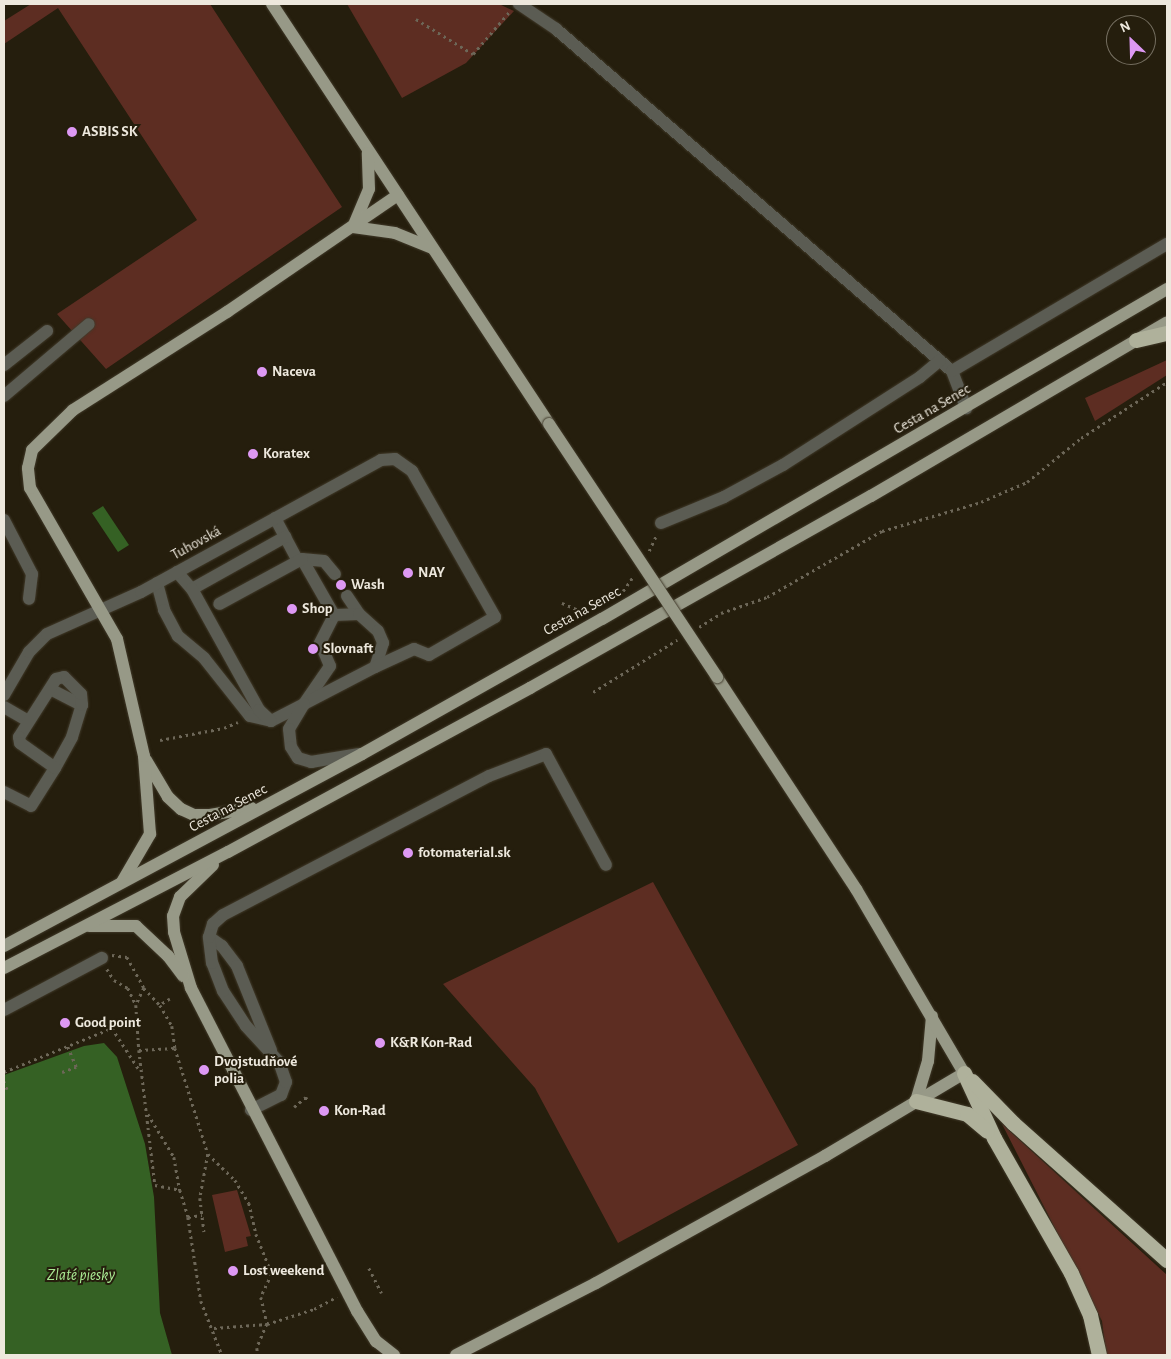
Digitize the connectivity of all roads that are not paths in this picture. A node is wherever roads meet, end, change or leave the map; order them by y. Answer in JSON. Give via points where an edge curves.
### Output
{"nodes":[{"id":1,"x":272,"y":4,"type":"edge"},
{"id":2,"x":518,"y":4,"type":"edge"},
{"id":3,"x":368,"y":149,"type":"junction"},
{"id":4,"x":398,"y":195,"type":"junction"},
{"id":5,"x":353,"y":227,"type":"junction"},
{"id":6,"x":1167,"y":244,"type":"edge"},
{"id":7,"x":434,"y":249,"type":"junction"},
{"id":8,"x":1167,"y":289,"type":"edge"},
{"id":9,"x":1167,"y":322,"type":"edge"},
{"id":10,"x":89,"y":324,"type":"dead end"},
{"id":11,"x":48,"y":331,"type":"dead end"},
{"id":12,"x":1167,"y":333,"type":"edge"},
{"id":13,"x":1136,"y":340,"type":"junction"},
{"id":14,"x":940,"y":360,"type":"junction"},
{"id":15,"x":4,"y":365,"type":"edge"},
{"id":16,"x":952,"y":371,"type":"junction"},
{"id":17,"x":4,"y":396,"type":"edge"},
{"id":18,"x":966,"y":408,"type":"junction"},
{"id":19,"x":275,"y":518,"type":"junction"},
{"id":20,"x":4,"y":520,"type":"edge"},
{"id":21,"x":661,"y":523,"type":"road end"},
{"id":22,"x":285,"y":537,"type":"junction"},
{"id":23,"x":300,"y":560,"type":"junction"},
{"id":24,"x":177,"y":572,"type":"junction"},
{"id":25,"x":335,"y":574,"type":"dead end"},
{"id":26,"x":157,"y":583,"type":"junction"},
{"id":27,"x":192,"y":589,"type":"junction"},
{"id":28,"x":347,"y":596,"type":"dead end"},
{"id":29,"x":29,"y":599,"type":"dead end"},
{"id":30,"x":219,"y":604,"type":"dead end"},
{"id":31,"x":100,"y":609,"type":"junction"},
{"id":32,"x":359,"y":614,"type":"junction"},
{"id":33,"x":334,"y":616,"type":"junction"},
{"id":34,"x":375,"y":667,"type":"junction"},
{"id":35,"x":4,"y":695,"type":"edge"},
{"id":36,"x":304,"y":704,"type":"junction"},
{"id":37,"x":4,"y":707,"type":"edge"},
{"id":38,"x":28,"y":721,"type":"junction"},
{"id":39,"x":271,"y":721,"type":"junction"},
{"id":40,"x":362,"y":754,"type":"junction"},
{"id":41,"x":144,"y":756,"type":"junction"},
{"id":42,"x":54,"y":768,"type":"junction"},
{"id":43,"x":4,"y":792,"type":"edge"},
{"id":44,"x":270,"y":803,"type":"junction"},
{"id":45,"x":228,"y":852,"type":"junction"},
{"id":46,"x":606,"y":866,"type":"dead end"},
{"id":47,"x":121,"y":884,"type":"junction"},
{"id":48,"x":81,"y":927,"type":"junction"},
{"id":49,"x":209,"y":937,"type":"junction"},
{"id":50,"x":4,"y":946,"type":"edge"},
{"id":51,"x":102,"y":958,"type":"road end"},
{"id":52,"x":4,"y":968,"type":"edge"},
{"id":53,"x":191,"y":988,"type":"junction"},
{"id":54,"x":4,"y":1010,"type":"edge"},
{"id":55,"x":932,"y":1016,"type":"junction"},
{"id":56,"x":272,"y":1052,"type":"junction"},
{"id":57,"x":964,"y":1073,"type":"junction"},
{"id":58,"x":916,"y":1101,"type":"junction"},
{"id":59,"x":251,"y":1110,"type":"junction"},
{"id":60,"x":994,"y":1138,"type":"junction"},
{"id":61,"x":1167,"y":1260,"type":"edge"},
{"id":62,"x":478,"y":1349,"type":"edge"},
{"id":63,"x":394,"y":1355,"type":"edge"},
{"id":64,"x":456,"y":1355,"type":"edge"},
{"id":65,"x":1099,"y":1355,"type":"edge"}],
"edges":[{"from":1,"to":3,"type":"main road"},
{"from":2,"to":14,"type":"street","via":[[556,29]]},
{"from":3,"to":4,"type":"main road"},
{"from":3,"to":5,"type":"main road","via":[[369,189]]},
{"from":4,"to":5,"type":"main road"},
{"from":4,"to":7,"type":"main road"},
{"from":5,"to":7,"type":"main road","via":[[401,234]]},
{"from":5,"to":31,"type":"main road","via":[[228,312],[73,410],[32,450],[28,468],[33,493]]},
{"from":6,"to":16,"type":"street"},
{"from":7,"to":55,"type":"main road","bridge":true,"via":[[851,881]]},
{"from":8,"to":18,"type":"main road","name":"Cesta na Senec"},
{"from":9,"to":13,"type":"main road"},
{"from":10,"to":17,"type":"street"},
{"from":11,"to":15,"type":"street"},
{"from":12,"to":13,"type":"highway"},
{"from":13,"to":45,"type":"main road","via":[[694,596]]},
{"from":14,"to":16,"type":"street"},
{"from":14,"to":21,"type":"street","via":[[920,377],[783,465],[724,497]]},
{"from":16,"to":18,"type":"street"},
{"from":18,"to":40,"type":"main road","name":"Cesta na Senec","via":[[725,549]]},
{"from":19,"to":22,"type":"street"},
{"from":19,"to":24,"type":"street","name":"Tuhovská"},
{"from":19,"to":34,"type":"street","name":"Tuhovská","via":[[381,460],[395,459],[412,470],[495,617],[429,655],[414,649]]},
{"from":20,"to":29,"type":"street","via":[[32,574]]},
{"from":22,"to":23,"type":"street"},
{"from":22,"to":27,"type":"street"},
{"from":23,"to":25,"type":"street","via":[[324,561]]},
{"from":23,"to":30,"type":"street"},
{"from":23,"to":33,"type":"street"},
{"from":24,"to":26,"type":"street","name":"Tuhovská"},
{"from":24,"to":27,"type":"street"},
{"from":26,"to":31,"type":"street","name":"Tuhovská"},
{"from":26,"to":39,"type":"street","via":[[164,610],[178,636],[204,658],[250,716]]},
{"from":27,"to":39,"type":"street","via":[[259,710]]},
{"from":28,"to":32,"type":"street"},
{"from":31,"to":35,"type":"street","name":"Tuhovská","via":[[39,640]]},
{"from":31,"to":41,"type":"main road","via":[[111,625],[123,655]]},
{"from":32,"to":33,"type":"street"},
{"from":32,"to":34,"type":"street","via":[[378,631],[383,643]]},
{"from":33,"to":36,"type":"street","via":[[320,643],[330,666]]},
{"from":34,"to":36,"type":"street"},
{"from":36,"to":39,"type":"street"},
{"from":36,"to":40,"type":"street","via":[[289,729],[291,747],[298,758],[311,762]]},
{"from":37,"to":38,"type":"street"},
{"from":38,"to":42,"type":"street","via":[[19,737],[20,743]]},
{"from":38,"to":42,"type":"street","via":[[56,679],[64,677],[79,690],[82,705],[78,723]]},
{"from":40,"to":44,"type":"main road","name":"Cesta na Senec"},
{"from":41,"to":44,"type":"main road","via":[[168,797],[194,815],[226,814]]},
{"from":41,"to":47,"type":"main road","via":[[150,834]]},
{"from":42,"to":43,"type":"street","via":[[31,806]]},
{"from":44,"to":47,"type":"main road","name":"Cesta na Senec"},
{"from":45,"to":48,"type":"main road"},
{"from":45,"to":53,"type":"main road","via":[[180,896],[174,916],[176,940]]},
{"from":46,"to":49,"type":"street","via":[[546,754],[489,776],[223,915],[213,924]]},
{"from":47,"to":50,"type":"main road","name":"Cesta na Senec"},
{"from":48,"to":52,"type":"main road"},
{"from":48,"to":53,"type":"main road","via":[[136,926],[168,956]]},
{"from":49,"to":56,"type":"street","via":[[222,946],[237,966]]},
{"from":49,"to":56,"type":"street","via":[[208,951],[223,991],[246,1026]]},
{"from":51,"to":54,"type":"street"},
{"from":53,"to":59,"type":"main road"},
{"from":55,"to":57,"type":"main road"},
{"from":55,"to":58,"type":"main road","via":[[928,1061]]},
{"from":56,"to":59,"type":"street","via":[[284,1075],[285,1089],[281,1095]]},
{"from":57,"to":58,"type":"main road"},
{"from":57,"to":60,"type":"highway"},
{"from":57,"to":61,"type":"highway","via":[[1028,1137]]},
{"from":58,"to":60,"type":"highway","via":[[967,1114]]},
{"from":58,"to":62,"type":"main road","via":[[825,1156]]},
{"from":59,"to":63,"type":"main road","via":[[370,1334]]},
{"from":60,"to":65,"type":"highway","via":[[1072,1273],[1094,1328]]},
{"from":62,"to":64,"type":"main road"}]}
